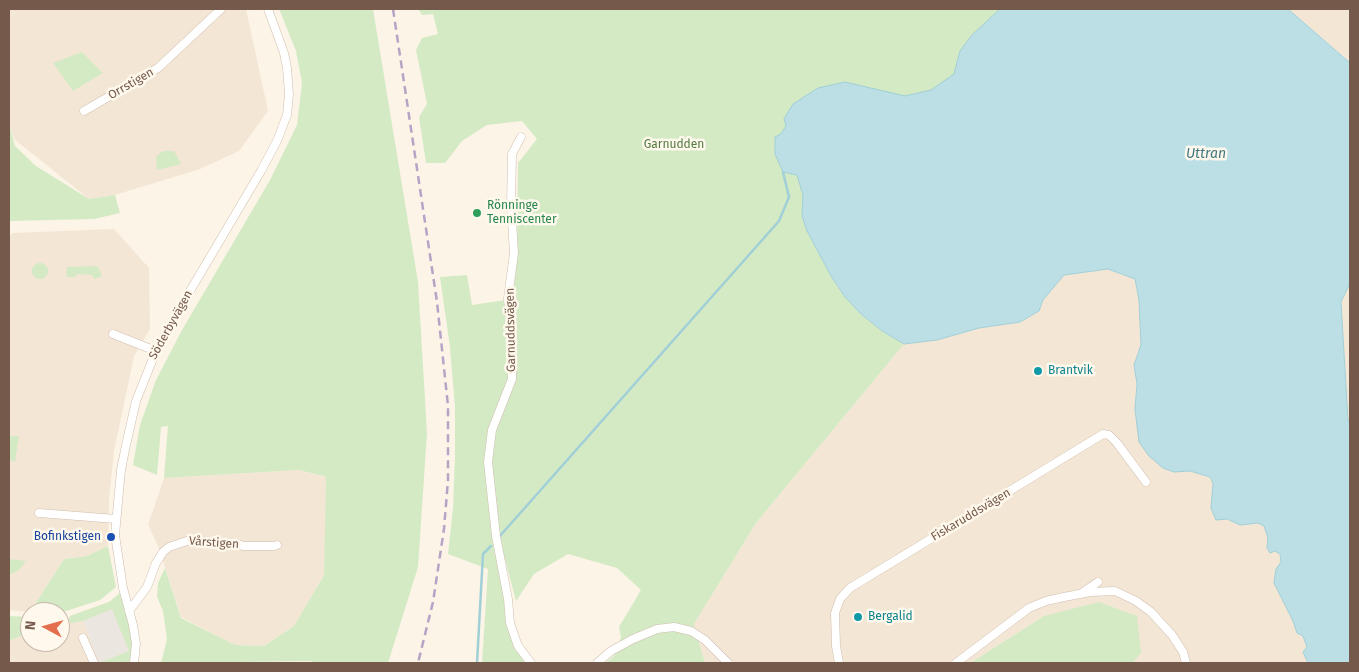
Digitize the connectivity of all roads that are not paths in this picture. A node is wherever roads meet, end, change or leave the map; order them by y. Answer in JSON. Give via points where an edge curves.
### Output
{"nodes":[{"id":1,"x":268,"y":9,"type":"edge"},
{"id":2,"x":218,"y":10,"type":"edge"},
{"id":3,"x":84,"y":110,"type":"dead end"},
{"id":4,"x":521,"y":138,"type":"dead end"},
{"id":5,"x":114,"y":334,"type":"dead end"},
{"id":6,"x":156,"y":351,"type":"junction"},
{"id":7,"x":1146,"y":482,"type":"dead end"},
{"id":8,"x":39,"y":513,"type":"dead end"},
{"id":9,"x":116,"y":519,"type":"junction"},
{"id":10,"x":277,"y":545,"type":"dead end"},
{"id":11,"x":1098,"y":582,"type":"dead end"},
{"id":12,"x":1080,"y":594,"type":"junction"},
{"id":13,"x":129,"y":611,"type":"junction"},
{"id":14,"x":83,"y":638,"type":"dead end"},
{"id":15,"x":94,"y":663,"type":"edge"},
{"id":16,"x":134,"y":663,"type":"edge"},
{"id":17,"x":531,"y":663,"type":"edge"},
{"id":18,"x":597,"y":663,"type":"edge"},
{"id":19,"x":728,"y":663,"type":"edge"},
{"id":20,"x":839,"y":663,"type":"edge"},
{"id":21,"x":956,"y":663,"type":"edge"},
{"id":22,"x":1186,"y":663,"type":"edge"}],
"edges":[{"from":1,"to":6,"type":"street","name":"Söderbyvägen","via":[[287,68],[290,94],[287,115],[262,171]]},
{"from":2,"to":3,"type":"street","name":"Orrstigen","via":[[158,68]]},
{"from":4,"to":17,"type":"street","name":"Garnuddsvägen","via":[[514,142],[512,154],[514,253],[508,298],[512,378],[492,430],[488,462],[510,623],[518,646]]},
{"from":5,"to":6,"type":"street"},
{"from":6,"to":9,"type":"street","name":"Söderbyvägen","via":[[136,401]]},
{"from":7,"to":20,"type":"street","name":"Fiskaruddsvägen","via":[[1117,443],[1103,434],[850,588],[840,599],[835,613]]},
{"from":8,"to":9,"type":"street"},
{"from":9,"to":13,"type":"street","name":"Söderbyvägen","via":[[117,556]]},
{"from":10,"to":13,"type":"street","name":"Vårstigen","via":[[243,546],[190,540],[169,547],[156,563],[147,588]]},
{"from":11,"to":12,"type":"street"},
{"from":12,"to":21,"type":"street","via":[[1030,608]]},
{"from":12,"to":22,"type":"street","via":[[1114,591],[1136,601],[1172,635]]},
{"from":13,"to":16,"type":"street","name":"Söderbyvägen","via":[[136,644]]},
{"from":14,"to":15,"type":"street"},
{"from":18,"to":19,"type":"street","via":[[633,639],[656,629],[674,627],[691,631],[705,640]]}]}
